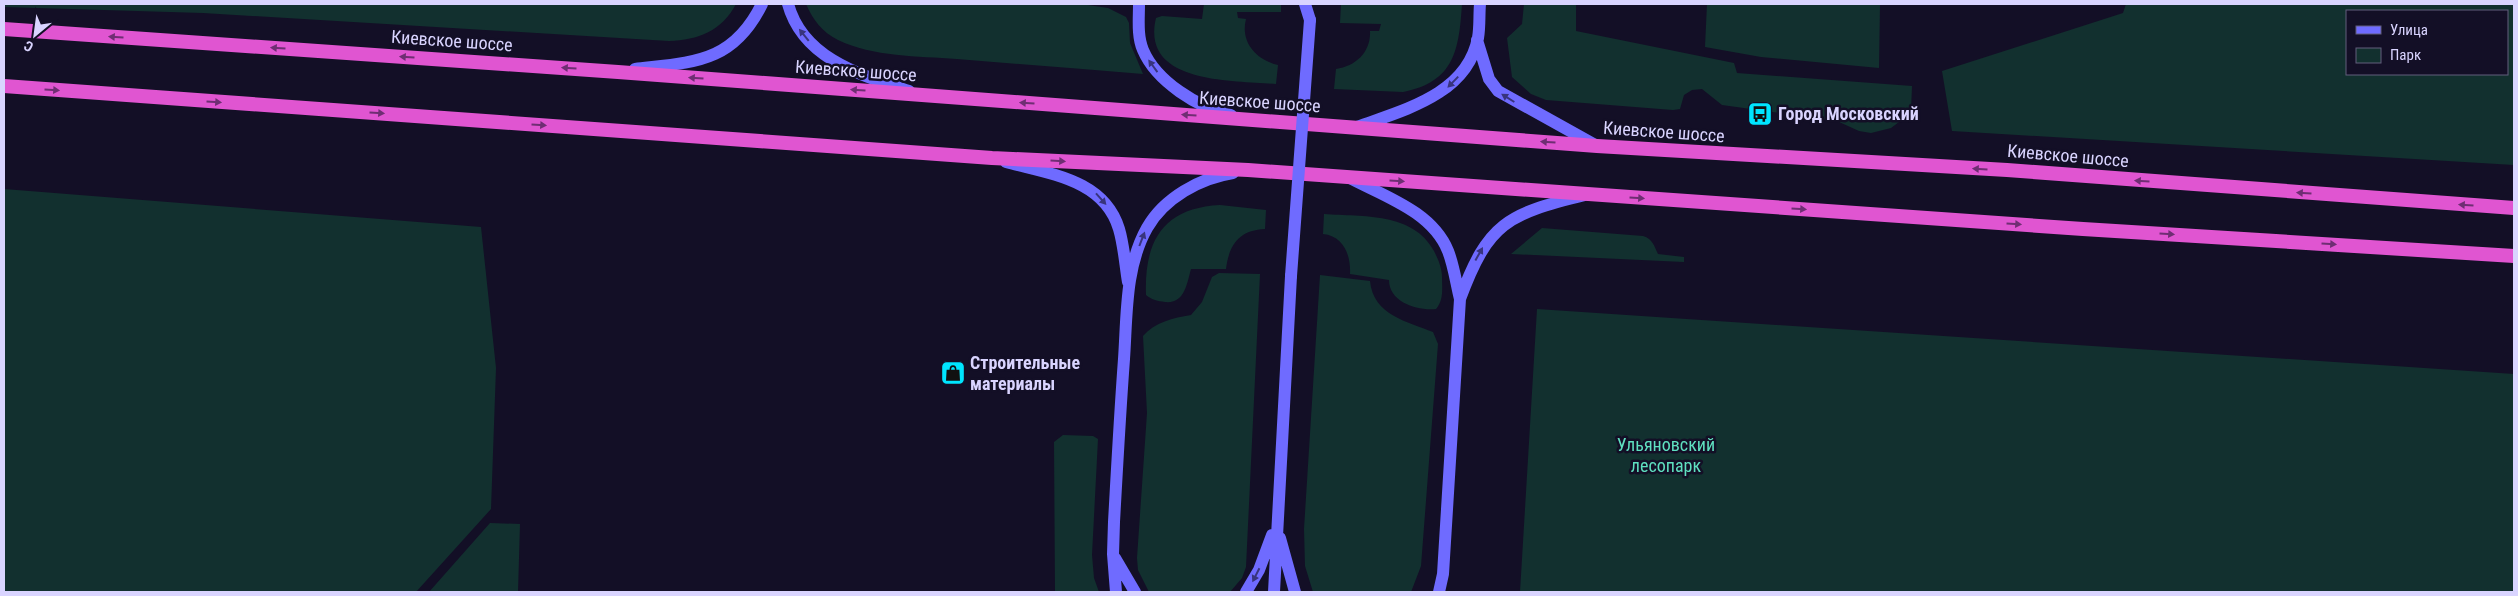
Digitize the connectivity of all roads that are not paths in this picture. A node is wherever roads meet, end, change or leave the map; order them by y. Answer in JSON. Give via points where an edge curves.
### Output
{"nodes":[{"id":1,"x":762,"y":4,"type":"edge"},
{"id":2,"x":788,"y":4,"type":"edge"},
{"id":3,"x":1139,"y":4,"type":"edge"},
{"id":4,"x":1305,"y":4,"type":"edge"},
{"id":5,"x":1311,"y":4,"type":"edge"},
{"id":6,"x":1480,"y":4,"type":"edge"},
{"id":7,"x":1310,"y":20,"type":"junction"},
{"id":8,"x":4,"y":29,"type":"edge"},
{"id":9,"x":1477,"y":40,"type":"junction"},
{"id":10,"x":618,"y":72,"type":"junction"},
{"id":11,"x":4,"y":86,"type":"edge"},
{"id":12,"x":924,"y":96,"type":"junction"},
{"id":13,"x":1255,"y":120,"type":"junction"},
{"id":14,"x":1355,"y":128,"type":"junction"},
{"id":15,"x":1596,"y":146,"type":"junction"},
{"id":16,"x":992,"y":158,"type":"junction"},
{"id":17,"x":1248,"y":170,"type":"junction"},
{"id":18,"x":1348,"y":177,"type":"junction"},
{"id":19,"x":1588,"y":194,"type":"junction"},
{"id":20,"x":2514,"y":208,"type":"edge"},
{"id":21,"x":2514,"y":256,"type":"edge"},
{"id":22,"x":1129,"y":286,"type":"junction"},
{"id":23,"x":1460,"y":299,"type":"junction"},
{"id":24,"x":1277,"y":524,"type":"junction"},
{"id":25,"x":1113,"y":554,"type":"junction"},
{"id":26,"x":1116,"y":592,"type":"edge"},
{"id":27,"x":1135,"y":592,"type":"edge"},
{"id":28,"x":1246,"y":592,"type":"edge"},
{"id":29,"x":1274,"y":592,"type":"edge"},
{"id":30,"x":1295,"y":592,"type":"edge"},
{"id":31,"x":1439,"y":592,"type":"edge"}],
"edges":[{"from":1,"to":10,"type":"main road","via":[[744,35],[720,53],[683,64]]},
{"from":12,"to":2,"type":"main road","one_way":true,"via":[[830,59],[801,33]]},
{"from":13,"to":3,"type":"main road","one_way":true,"via":[[1224,114],[1199,103],[1156,72],[1142,49]]},
{"from":4,"to":7,"type":"main road"},
{"from":5,"to":7,"type":"main road"},
{"from":6,"to":9,"type":"main road"},
{"from":7,"to":24,"type":"main road","bridge":true},
{"from":10,"to":8,"type":"highway","name":"Киевское шоссе","one_way":true},
{"from":9,"to":14,"type":"main road","one_way":true,"via":[[1462,72],[1443,91]]},
{"from":15,"to":9,"type":"main road","one_way":true,"via":[[1498,91],[1489,78]]},
{"from":12,"to":10,"type":"highway","name":"Киевское шоссе","one_way":true},
{"from":11,"to":16,"type":"highway","one_way":true},
{"from":13,"to":12,"type":"highway","name":"Киевское шоссе","one_way":true},
{"from":13,"to":14,"type":"highway","name":"Киевское шоссе"},
{"from":15,"to":14,"type":"highway","name":"Киевское шоссе","one_way":true},
{"from":20,"to":15,"type":"highway","name":"Киевское шоссе","one_way":true,"via":[[2007,170]]},
{"from":16,"to":17,"type":"highway","one_way":true},
{"from":16,"to":22,"type":"main road","one_way":true,"via":[[1075,181],[1097,195],[1117,224]]},
{"from":17,"to":18,"type":"highway"},
{"from":22,"to":17,"type":"main road","one_way":true,"via":[[1140,243],[1158,212],[1206,179]]},
{"from":18,"to":19,"type":"highway","one_way":true},
{"from":18,"to":23,"type":"main road","via":[[1416,213],[1432,226],[1448,250]]},
{"from":19,"to":21,"type":"highway","one_way":true},
{"from":23,"to":19,"type":"main road","one_way":true,"via":[[1481,250],[1502,226],[1523,213]]},
{"from":22,"to":25,"type":"main road"},
{"from":23,"to":31,"type":"main road","via":[[1443,574]]},
{"from":24,"to":28,"type":"main road","one_way":true,"via":[[1259,570]]},
{"from":24,"to":29,"type":"main road"},
{"from":24,"to":30,"type":"main road"},
{"from":25,"to":26,"type":"main road"},
{"from":25,"to":27,"type":"main road"}]}
